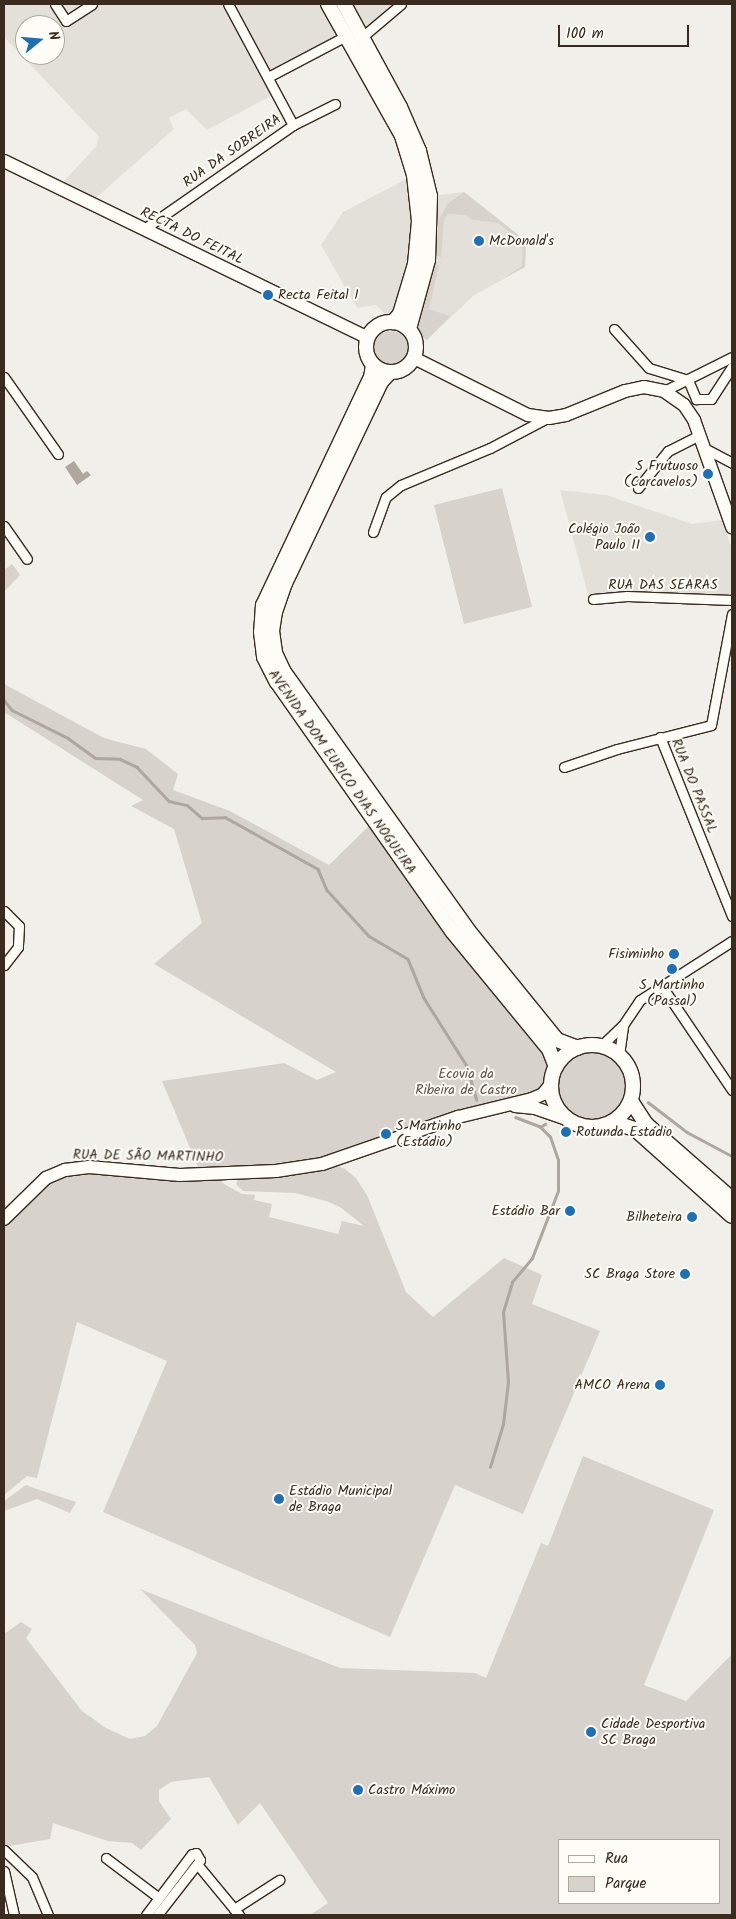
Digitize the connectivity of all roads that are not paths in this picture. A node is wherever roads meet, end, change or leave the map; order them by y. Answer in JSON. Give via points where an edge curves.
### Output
{"nodes":[{"id":1,"x":55,"y":4,"type":"edge"},
{"id":2,"x":92,"y":4,"type":"edge"},
{"id":3,"x":228,"y":4,"type":"edge"},
{"id":4,"x":328,"y":4,"type":"edge"},
{"id":5,"x":344,"y":4,"type":"edge"},
{"id":6,"x":401,"y":4,"type":"edge"},
{"id":7,"x":346,"y":36,"type":"junction"},
{"id":8,"x":362,"y":36,"type":"junction"},
{"id":9,"x":268,"y":77,"type":"junction"},
{"id":10,"x":335,"y":104,"type":"dead end"},
{"id":11,"x":293,"y":125,"type":"junction"},
{"id":12,"x":4,"y":162,"type":"edge"},
{"id":13,"x":144,"y":229,"type":"junction"},
{"id":14,"x":393,"y":322,"type":"junction"},
{"id":15,"x":409,"y":329,"type":"junction"},
{"id":16,"x":614,"y":329,"type":"dead end"},
{"id":17,"x":367,"y":337,"type":"junction"},
{"id":18,"x":732,"y":357,"type":"edge"},
{"id":19,"x":414,"y":358,"type":"junction"},
{"id":20,"x":372,"y":365,"type":"junction"},
{"id":21,"x":732,"y":367,"type":"edge"},
{"id":22,"x":390,"y":372,"type":"junction"},
{"id":23,"x":4,"y":377,"type":"edge"},
{"id":24,"x":688,"y":380,"type":"junction"},
{"id":25,"x":664,"y":391,"type":"junction"},
{"id":26,"x":549,"y":418,"type":"junction"},
{"id":27,"x":700,"y":435,"type":"junction"},
{"id":28,"x":706,"y":449,"type":"junction"},
{"id":29,"x":58,"y":454,"type":"dead end"},
{"id":30,"x":732,"y":463,"type":"edge"},
{"id":31,"x":638,"y":488,"type":"dead end"},
{"id":32,"x":4,"y":526,"type":"edge"},
{"id":33,"x":732,"y":527,"type":"edge"},
{"id":34,"x":373,"y":532,"type":"dead end"},
{"id":35,"x":27,"y":559,"type":"dead end"},
{"id":36,"x":594,"y":599,"type":"dead end"},
{"id":37,"x":732,"y":600,"type":"edge"},
{"id":38,"x":732,"y":614,"type":"edge"},
{"id":39,"x":660,"y":737,"type":"junction"},
{"id":40,"x":564,"y":767,"type":"dead end"},
{"id":41,"x":4,"y":911,"type":"edge"},
{"id":42,"x":732,"y":916,"type":"edge"},
{"id":43,"x":732,"y":941,"type":"edge"},
{"id":44,"x":4,"y":966,"type":"edge"},
{"id":45,"x":661,"y":985,"type":"junction"},
{"id":46,"x":624,"y":1025,"type":"junction"},
{"id":47,"x":601,"y":1046,"type":"junction"},
{"id":48,"x":578,"y":1048,"type":"junction"},
{"id":49,"x":619,"y":1055,"type":"junction"},
{"id":50,"x":556,"y":1067,"type":"junction"},
{"id":51,"x":552,"y":1084,"type":"junction"},
{"id":52,"x":732,"y":1090,"type":"edge"},
{"id":53,"x":631,"y":1101,"type":"junction"},
{"id":54,"x":510,"y":1106,"type":"junction"},
{"id":55,"x":569,"y":1120,"type":"junction"},
{"id":56,"x":614,"y":1122,"type":"junction"},
{"id":57,"x":732,"y":1199,"type":"edge"},
{"id":58,"x":732,"y":1216,"type":"edge"},
{"id":59,"x":4,"y":1219,"type":"edge"},
{"id":60,"x":4,"y":1850,"type":"edge"},
{"id":61,"x":106,"y":1858,"type":"dead end"},
{"id":62,"x":197,"y":1864,"type":"junction"},
{"id":63,"x":4,"y":1871,"type":"edge"},
{"id":64,"x":279,"y":1880,"type":"dead end"},
{"id":65,"x":159,"y":1898,"type":"junction"},
{"id":66,"x":236,"y":1912,"type":"edge"},
{"id":67,"x":14,"y":1915,"type":"edge"},
{"id":68,"x":48,"y":1915,"type":"edge"},
{"id":69,"x":146,"y":1915,"type":"edge"},
{"id":70,"x":157,"y":1915,"type":"edge"}],
"edges":[{"from":1,"to":2,"type":"street","via":[[66,20]]},
{"from":3,"to":9,"type":"street","name":"RUA DA SOBREIRA"},
{"from":4,"to":7,"type":"main road"},
{"from":5,"to":8,"type":"main road"},
{"from":6,"to":8,"type":"street"},
{"from":7,"to":9,"type":"street"},
{"from":7,"to":14,"type":"main road","via":[[402,136],[414,175],[419,221],[415,264],[400,314]]},
{"from":8,"to":15,"type":"main road","via":[[400,107],[419,151],[430,196],[428,260]]},
{"from":9,"to":11,"type":"street","name":"RUA DA SOBREIRA"},
{"from":10,"to":11,"type":"street"},
{"from":11,"to":13,"type":"street","name":"RUA DA SOBREIRA"},
{"from":12,"to":13,"type":"street","name":"RECTA DO FEITAL"},
{"from":13,"to":17,"type":"street","name":"RECTA DO FEITAL"},
{"from":14,"to":15,"type":"main road"},
{"from":14,"to":17,"type":"main road","via":[[377,325]]},
{"from":15,"to":19,"type":"main road","via":[[416,343]]},
{"from":16,"to":24,"type":"street","via":[[649,368]]},
{"from":17,"to":20,"type":"main road","via":[[366,352]]},
{"from":18,"to":24,"type":"street"},
{"from":19,"to":22,"type":"main road","via":[[404,369]]},
{"from":19,"to":26,"type":"street","via":[[528,415]]},
{"from":20,"to":22,"type":"main road"},
{"from":20,"to":50,"type":"main road","name":"AVENIDA DOM EURICO DIAS NOGUEIRA","via":[[371,377],[263,605],[261,632],[264,657],[277,682],[452,930],[515,1012],[549,1049]]},
{"from":21,"to":24,"type":"street","via":[[710,399],[696,399]]},
{"from":22,"to":48,"type":"main road","name":"AVENIDA DOM EURICO DIAS NOGUEIRA","via":[[381,382],[285,583],[272,631],[276,653],[284,672],[471,934],[557,1040]]},
{"from":23,"to":29,"type":"street"},
{"from":24,"to":25,"type":"street"},
{"from":25,"to":26,"type":"street","via":[[644,387],[625,391],[566,415]]},
{"from":25,"to":27,"type":"street","via":[[684,405]]},
{"from":26,"to":34,"type":"street","via":[[490,448],[401,485],[386,497]]},
{"from":27,"to":28,"type":"street"},
{"from":27,"to":31,"type":"street","via":[[672,448]]},
{"from":28,"to":30,"type":"street"},
{"from":28,"to":33,"type":"street"},
{"from":32,"to":35,"type":"street"},
{"from":36,"to":37,"type":"street","name":"RUA DAS SEARAS","via":[[627,596]]},
{"from":38,"to":39,"type":"street","name":"RUA DO PASSAL","via":[[711,725]]},
{"from":39,"to":40,"type":"street"},
{"from":39,"to":42,"type":"street","name":"RUA DO PASSAL"},
{"from":41,"to":44,"type":"street","via":[[19,926],[18,947]]},
{"from":43,"to":45,"type":"street"},
{"from":45,"to":46,"type":"street","via":[[640,1000]]},
{"from":45,"to":52,"type":"street"},
{"from":46,"to":47,"type":"street"},
{"from":46,"to":49,"type":"street"},
{"from":47,"to":48,"type":"main road"},
{"from":47,"to":49,"type":"main road"},
{"from":48,"to":50,"type":"main road","via":[[565,1055]]},
{"from":49,"to":53,"type":"main road","via":[[633,1078]]},
{"from":50,"to":51,"type":"main road"},
{"from":51,"to":54,"type":"street","name":"RUA DE SÃO MARTINHO","via":[[543,1094]]},
{"from":51,"to":55,"type":"main road","via":[[556,1104]]},
{"from":53,"to":56,"type":"main road"},
{"from":53,"to":57,"type":"main road","via":[[646,1124]]},
{"from":54,"to":55,"type":"street","name":"RUA DE SÃO MARTINHO","via":[[535,1108]]},
{"from":54,"to":59,"type":"street","name":"RUA DE SÃO MARTINHO","via":[[458,1117],[322,1164],[297,1168],[180,1175],[89,1168],[65,1170],[46,1178]]},
{"from":55,"to":56,"type":"main road","via":[[590,1127]]},
{"from":56,"to":58,"type":"main road","via":[[636,1129]]},
{"from":60,"to":68,"type":"street","via":[[32,1877]]},
{"from":61,"to":65,"type":"street"},
{"from":62,"to":65,"type":"street","via":[[200,1856],[192,1854]]},
{"from":62,"to":66,"type":"street"},
{"from":62,"to":70,"type":"street"},
{"from":63,"to":67,"type":"street"},
{"from":64,"to":66,"type":"street"},
{"from":65,"to":69,"type":"street"}]}
